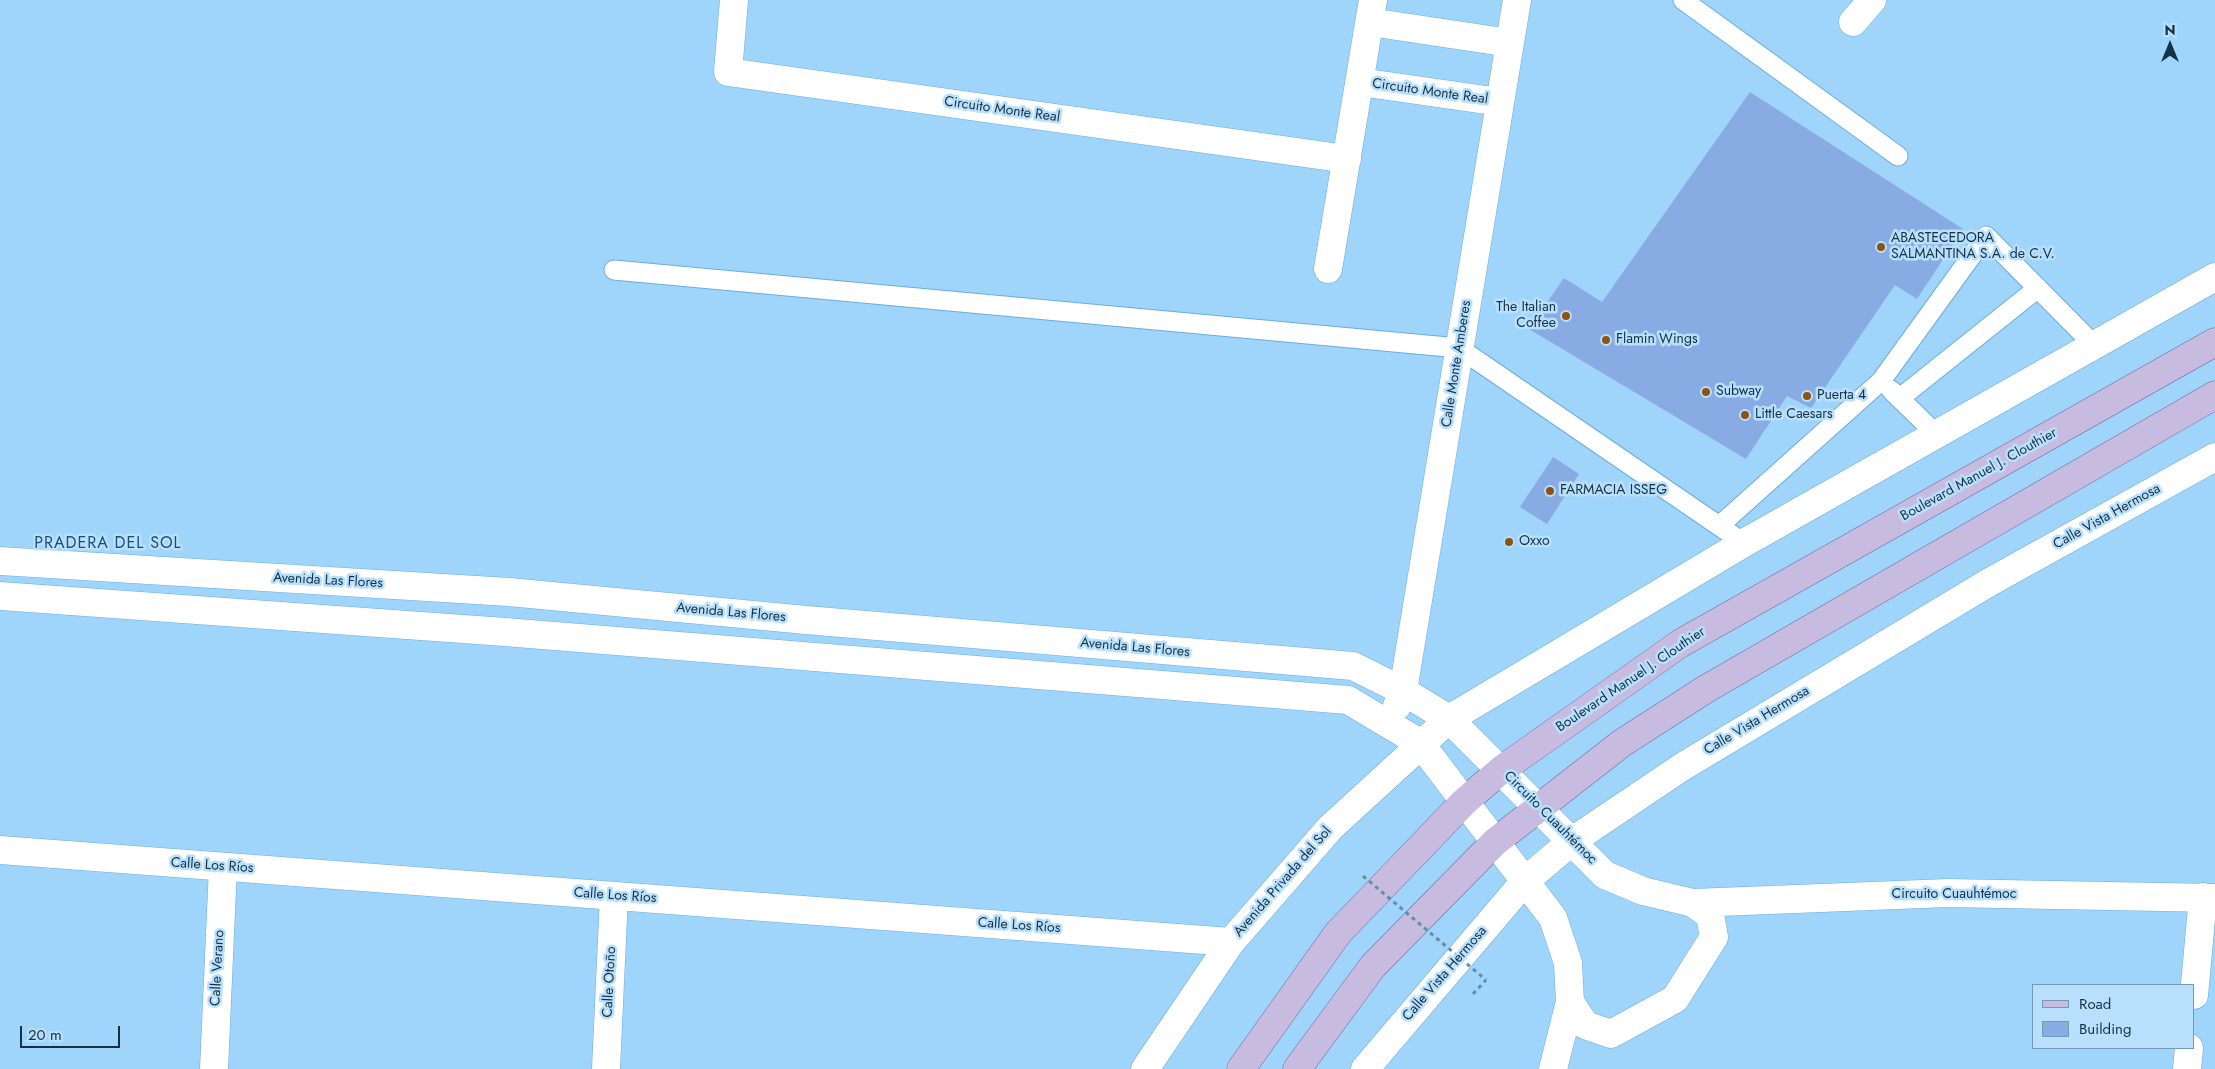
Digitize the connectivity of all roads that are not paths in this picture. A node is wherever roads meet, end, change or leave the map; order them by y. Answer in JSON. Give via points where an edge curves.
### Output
{"nodes":[{"id":1,"x":734,"y":0,"type":"edge"},
{"id":2,"x":1517,"y":0,"type":"edge"},
{"id":3,"x":1683,"y":0,"type":"edge"},
{"id":4,"x":1872,"y":0,"type":"edge"},
{"id":5,"x":1372,"y":11,"type":"edge"},
{"id":6,"x":1853,"y":22,"type":"dead end"},
{"id":7,"x":1510,"y":43,"type":"junction"},
{"id":8,"x":1360,"y":82,"type":"junction"},
{"id":9,"x":1500,"y":102,"type":"junction"},
{"id":10,"x":1898,"y":156,"type":"dead end"},
{"id":11,"x":1347,"y":159,"type":"junction"},
{"id":12,"x":1328,"y":269,"type":"dead end"},
{"id":13,"x":614,"y":270,"type":"dead end"},
{"id":14,"x":2215,"y":277,"type":"edge"},
{"id":15,"x":2038,"y":288,"type":"junction"},
{"id":16,"x":2215,"y":342,"type":"edge"},
{"id":17,"x":2094,"y":345,"type":"junction"},
{"id":18,"x":1459,"y":348,"type":"junction"},
{"id":19,"x":1881,"y":380,"type":"junction"},
{"id":20,"x":2215,"y":395,"type":"edge"},
{"id":21,"x":1900,"y":398,"type":"junction"},
{"id":22,"x":1936,"y":434,"type":"junction"},
{"id":23,"x":2208,"y":465,"type":"edge"},
{"id":24,"x":1719,"y":526,"type":"junction"},
{"id":25,"x":1744,"y":543,"type":"junction"},
{"id":26,"x":0,"y":561,"type":"edge"},
{"id":27,"x":509,"y":592,"type":"junction"},
{"id":28,"x":0,"y":596,"type":"edge"},
{"id":29,"x":806,"y":620,"type":"junction"},
{"id":30,"x":505,"y":632,"type":"junction"},
{"id":31,"x":801,"y":657,"type":"junction"},
{"id":32,"x":1403,"y":691,"type":"junction"},
{"id":33,"x":1449,"y":719,"type":"junction"},
{"id":34,"x":1391,"y":726,"type":"junction"},
{"id":35,"x":1420,"y":743,"type":"junction"},
{"id":36,"x":1501,"y":770,"type":"junction"},
{"id":37,"x":1464,"y":802,"type":"junction"},
{"id":38,"x":1538,"y":807,"type":"junction"},
{"id":39,"x":1572,"y":841,"type":"junction"},
{"id":40,"x":1495,"y":842,"type":"junction"},
{"id":41,"x":0,"y":850,"type":"edge"},
{"id":42,"x":223,"y":867,"type":"junction"},
{"id":43,"x":1524,"y":881,"type":"junction"},
{"id":44,"x":614,"y":896,"type":"junction"},
{"id":45,"x":2209,"y":898,"type":"edge"},
{"id":46,"x":1693,"y":903,"type":"junction"},
{"id":47,"x":1231,"y":942,"type":"junction"},
{"id":48,"x":2195,"y":989,"type":"edge"},
{"id":49,"x":1570,"y":1002,"type":"junction"},
{"id":50,"x":2189,"y":1049,"type":"edge"},
{"id":51,"x":214,"y":1069,"type":"edge"},
{"id":52,"x":606,"y":1069,"type":"edge"},
{"id":53,"x":1145,"y":1069,"type":"edge"},
{"id":54,"x":1241,"y":1069,"type":"edge"},
{"id":55,"x":1297,"y":1069,"type":"edge"},
{"id":56,"x":1366,"y":1069,"type":"edge"},
{"id":57,"x":1553,"y":1069,"type":"edge"},
{"id":58,"x":2187,"y":1069,"type":"edge"}],
"edges":[{"from":1,"to":11,"type":"street","name":"Circuito Monte Real","via":[[728,72]]},
{"from":2,"to":7,"type":"street","name":"Calle Monte Amberes"},
{"from":3,"to":10,"type":"lane"},
{"from":4,"to":6,"type":"street"},
{"from":5,"to":7,"type":"street","name":"Circuito Monte Real"},
{"from":5,"to":8,"type":"street","name":"Circuito Monte Real"},
{"from":7,"to":9,"type":"street","name":"Calle Monte Amberes"},
{"from":8,"to":9,"type":"street","name":"Circuito Monte Real"},
{"from":8,"to":11,"type":"street","name":"Circuito Monte Real"},
{"from":9,"to":18,"type":"street","name":"Calle Monte Amberes"},
{"from":11,"to":12,"type":"street","name":"Circuito Monte Real"},
{"from":13,"to":18,"type":"lane"},
{"from":14,"to":17,"type":"street","name":"Avenida Privada del Sol"},
{"from":15,"to":17,"type":"lane"},
{"from":15,"to":19,"type":"lane","via":[[1986,236]]},
{"from":15,"to":21,"type":"lane"},
{"from":16,"to":36,"type":"main road","name":"Boulevard Manuel J. Clouthier","via":[[1681,643]]},
{"from":17,"to":22,"type":"street","name":"Avenida Privada del Sol"},
{"from":18,"to":24,"type":"lane"},
{"from":18,"to":32,"type":"street","name":"Calle Monte Amberes"},
{"from":19,"to":21,"type":"lane"},
{"from":19,"to":24,"type":"lane"},
{"from":20,"to":38,"type":"main road","via":[[1706,690],[1622,743]]},
{"from":21,"to":22,"type":"lane"},
{"from":22,"to":25,"type":"street","name":"Avenida Privada del Sol"},
{"from":23,"to":39,"type":"street","name":"Calle Vista Hermosa","via":[[1971,594],[1682,767]]},
{"from":24,"to":25,"type":"lane"},
{"from":25,"to":33,"type":"street","name":"Avenida Privada del Sol"},
{"from":26,"to":27,"type":"street","name":"Avenida Las Flores"},
{"from":27,"to":29,"type":"street","name":"Avenida Las Flores"},
{"from":27,"to":30,"type":"street"},
{"from":28,"to":30,"type":"street"},
{"from":29,"to":31,"type":"street"},
{"from":29,"to":32,"type":"street","name":"Avenida Las Flores","via":[[1353,666]]},
{"from":30,"to":31,"type":"street"},
{"from":31,"to":34,"type":"street","via":[[1348,700]]},
{"from":32,"to":33,"type":"street","name":"Avenida Las Flores"},
{"from":32,"to":34,"type":"street","name":"Calle Monte Amberes"},
{"from":33,"to":35,"type":"street","name":"Avenida Privada del Sol"},
{"from":33,"to":36,"type":"street","name":"Circuito Cuauhtémoc"},
{"from":34,"to":35,"type":"street"},
{"from":35,"to":37,"type":"street"},
{"from":35,"to":47,"type":"street","name":"Avenida Privada del Sol","via":[[1330,828]]},
{"from":36,"to":37,"type":"main road","name":"Boulevard Manuel J. Clouthier"},
{"from":36,"to":38,"type":"street","name":"Circuito Cuauhtémoc"},
{"from":37,"to":40,"type":"street"},
{"from":37,"to":54,"type":"main road","name":"Boulevard Manuel J. Clouthier","via":[[1338,933]]},
{"from":38,"to":39,"type":"street","name":"Circuito Cuauhtémoc"},
{"from":38,"to":40,"type":"main road"},
{"from":39,"to":43,"type":"street","name":"Calle Vista Hermosa"},
{"from":39,"to":46,"type":"street","name":"Circuito Cuauhtémoc","via":[[1605,874],[1643,891]]},
{"from":40,"to":43,"type":"street"},
{"from":40,"to":55,"type":"main road","via":[[1373,966]]},
{"from":41,"to":42,"type":"street","name":"Calle Los Ríos"},
{"from":42,"to":44,"type":"street","name":"Calle Los Ríos"},
{"from":42,"to":51,"type":"street","name":"Calle Verano"},
{"from":43,"to":49,"type":"street","via":[[1553,918],[1568,963]]},
{"from":43,"to":56,"type":"street","name":"Calle Vista Hermosa"},
{"from":44,"to":47,"type":"street","name":"Calle Los Ríos"},
{"from":44,"to":52,"type":"street","name":"Calle Otoño"},
{"from":45,"to":46,"type":"street","name":"Circuito Cuauhtémoc","via":[[1948,893]]},
{"from":45,"to":48,"type":"street"},
{"from":46,"to":49,"type":"street","name":"Circuito Cuauhtémoc","via":[[1710,915],[1714,937],[1675,999],[1611,1034],[1585,1025]]},
{"from":47,"to":53,"type":"street","name":"Avenida Privada del Sol"},
{"from":49,"to":57,"type":"street"},
{"from":50,"to":58,"type":"street"}]}
